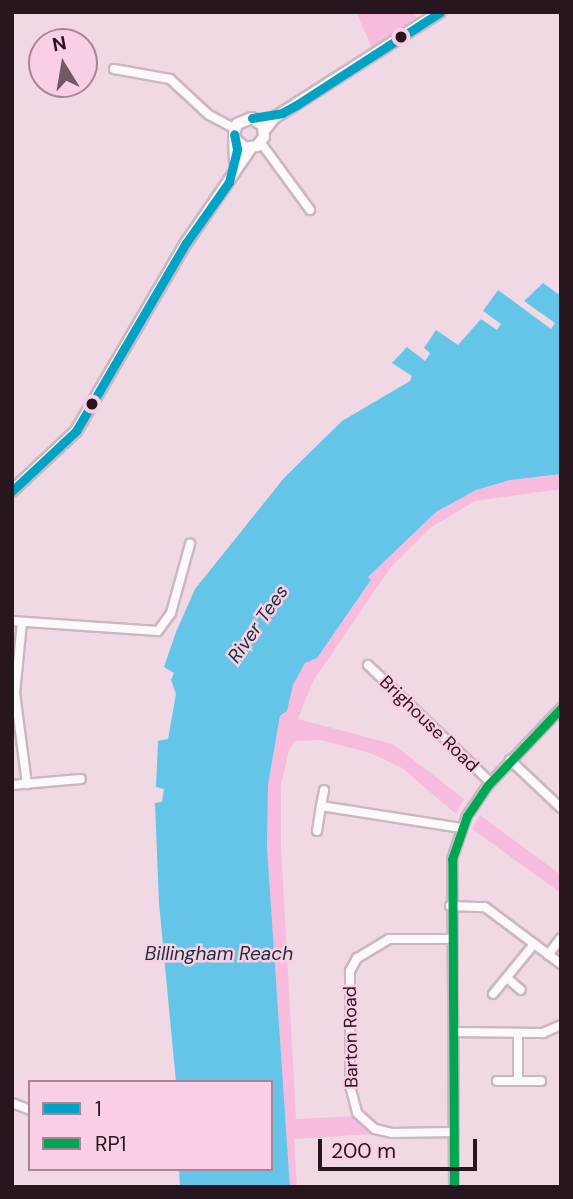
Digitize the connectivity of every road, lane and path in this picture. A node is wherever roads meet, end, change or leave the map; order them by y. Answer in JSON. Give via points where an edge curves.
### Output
{"nodes":[{"id":1,"x":440,"y":12,"type":"edge"},
{"id":2,"x":114,"y":69,"type":"dead end"},
{"id":3,"x":282,"y":113,"type":"junction"},
{"id":4,"x":252,"y":118,"type":"junction"},
{"id":5,"x":234,"y":129,"type":"junction"},
{"id":6,"x":264,"y":131,"type":"junction"},
{"id":7,"x":236,"y":140,"type":"junction"},
{"id":8,"x":256,"y":145,"type":"junction"},
{"id":9,"x":234,"y":170,"type":"junction"},
{"id":10,"x":310,"y":210,"type":"dead end"},
{"id":11,"x":12,"y":491,"type":"edge"},
{"id":12,"x":190,"y":544,"type":"dead end"},
{"id":13,"x":17,"y":622,"type":"edge"},
{"id":14,"x":368,"y":665,"type":"dead end"},
{"id":15,"x":561,"y":708,"type":"edge"},
{"id":16,"x":510,"y":760,"type":"junction"},
{"id":17,"x":81,"y":779,"type":"dead end"},
{"id":18,"x":490,"y":782,"type":"junction"},
{"id":19,"x":27,"y":784,"type":"junction"},
{"id":20,"x":12,"y":785,"type":"edge"},
{"id":21,"x":324,"y":790,"type":"dead end"},
{"id":22,"x":321,"y":806,"type":"junction"},
{"id":23,"x":561,"y":808,"type":"edge"},
{"id":24,"x":461,"y":828,"type":"junction"},
{"id":25,"x":317,"y":831,"type":"dead end"},
{"id":26,"x":450,"y":906,"type":"junction"},
{"id":27,"x":561,"y":938,"type":"edge"},
{"id":28,"x":451,"y":939,"type":"junction"},
{"id":29,"x":534,"y":944,"type":"junction"},
{"id":30,"x":548,"y":955,"type":"junction"},
{"id":31,"x":561,"y":964,"type":"edge"},
{"id":32,"x":507,"y":978,"type":"junction"},
{"id":33,"x":521,"y":990,"type":"dead end"},
{"id":34,"x":494,"y":994,"type":"dead end"},
{"id":35,"x":561,"y":1025,"type":"edge"},
{"id":36,"x":453,"y":1032,"type":"junction"},
{"id":37,"x":518,"y":1033,"type":"junction"},
{"id":38,"x":497,"y":1081,"type":"dead end"},
{"id":39,"x":518,"y":1081,"type":"junction"},
{"id":40,"x":541,"y":1081,"type":"dead end"},
{"id":41,"x":454,"y":1132,"type":"junction"},
{"id":42,"x":454,"y":1187,"type":"edge"}],
"edges":[{"from":1,"to":3,"type":"main road"},
{"from":2,"to":5,"type":"street","via":[[170,79],[209,115]]},
{"from":3,"to":4,"type":"main road"},
{"from":3,"to":6,"type":"main road"},
{"from":4,"to":5,"type":"main road","via":[[241,120]]},
{"from":4,"to":6,"type":"main road"},
{"from":5,"to":7,"type":"main road"},
{"from":6,"to":8,"type":"main road"},
{"from":7,"to":8,"type":"main road"},
{"from":7,"to":9,"type":"main road"},
{"from":8,"to":9,"type":"main road"},
{"from":8,"to":10,"type":"street"},
{"from":9,"to":11,"type":"main road","via":[[76,430]]},
{"from":12,"to":13,"type":"street","via":[[171,612],[159,631]]},
{"from":13,"to":19,"type":"street","via":[[15,693]]},
{"from":14,"to":18,"type":"street","name":"Brighouse Road"},
{"from":15,"to":16,"type":"street"},
{"from":16,"to":18,"type":"street"},
{"from":16,"to":23,"type":"street"},
{"from":17,"to":19,"type":"street"},
{"from":18,"to":24,"type":"street"},
{"from":19,"to":20,"type":"street"},
{"from":21,"to":22,"type":"street"},
{"from":22,"to":24,"type":"street"},
{"from":22,"to":25,"type":"street"},
{"from":24,"to":26,"type":"street","via":[[452,859]]},
{"from":26,"to":28,"type":"street"},
{"from":26,"to":29,"type":"street","via":[[485,907]]},
{"from":27,"to":30,"type":"street"},
{"from":28,"to":36,"type":"street"},
{"from":28,"to":41,"type":"street","name":"Barton Road","via":[[389,939],[357,958],[350,971],[350,1086],[357,1113],[375,1129]]},
{"from":29,"to":30,"type":"street"},
{"from":29,"to":32,"type":"street"},
{"from":30,"to":31,"type":"street"},
{"from":32,"to":33,"type":"street"},
{"from":32,"to":34,"type":"street"},
{"from":35,"to":37,"type":"street","via":[[543,1033]]},
{"from":36,"to":37,"type":"street"},
{"from":36,"to":41,"type":"street"},
{"from":37,"to":39,"type":"street"},
{"from":38,"to":39,"type":"street"},
{"from":39,"to":40,"type":"street"},
{"from":41,"to":42,"type":"street"}]}
